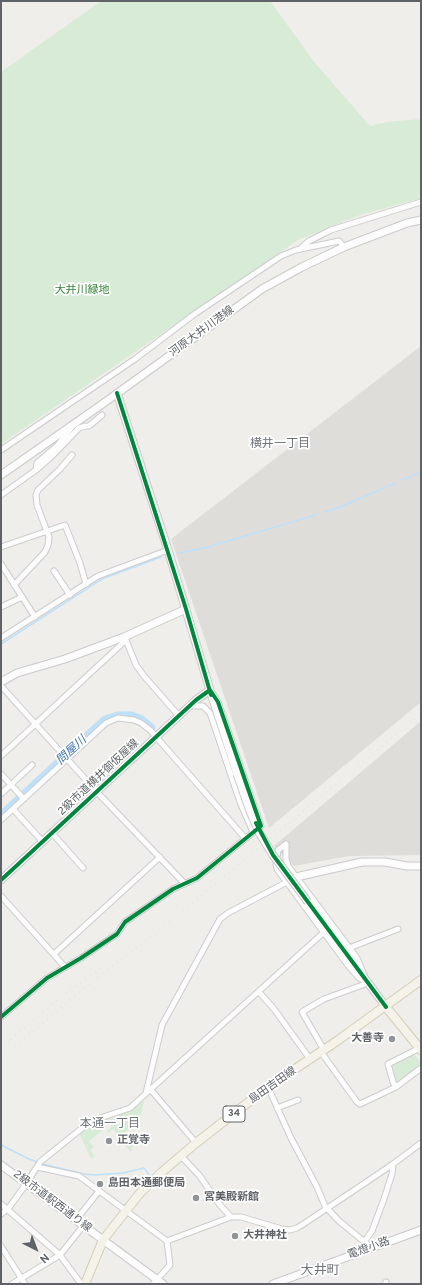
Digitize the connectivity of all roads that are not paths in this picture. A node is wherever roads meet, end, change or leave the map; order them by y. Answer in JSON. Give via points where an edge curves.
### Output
{"nodes":[{"id":1,"x":421,"y":202,"type":"edge"},
{"id":2,"x":421,"y":220,"type":"edge"},
{"id":3,"x":344,"y":247,"type":"junction"},
{"id":4,"x":300,"y":249,"type":"junction"},
{"id":5,"x":117,"y":393,"type":"junction"},
{"id":6,"x":102,"y":415,"type":"dead end"},
{"id":7,"x":75,"y":423,"type":"junction"},
{"id":8,"x":1,"y":450,"type":"edge"},
{"id":9,"x":72,"y":455,"type":"dead end"},
{"id":10,"x":36,"y":470,"type":"junction"},
{"id":11,"x":1,"y":475,"type":"edge"},
{"id":12,"x":1,"y":495,"type":"edge"},
{"id":13,"x":48,"y":531,"type":"junction"},
{"id":14,"x":1,"y":548,"type":"edge"},
{"id":15,"x":168,"y":550,"type":"junction"},
{"id":16,"x":1,"y":564,"type":"edge"},
{"id":17,"x":54,"y":571,"type":"dead end"},
{"id":18,"x":86,"y":584,"type":"junction"},
{"id":19,"x":14,"y":585,"type":"junction"},
{"id":20,"x":70,"y":595,"type":"junction"},
{"id":21,"x":22,"y":597,"type":"junction"},
{"id":22,"x":1,"y":607,"type":"edge"},
{"id":23,"x":186,"y":608,"type":"junction"},
{"id":24,"x":35,"y":617,"type":"junction"},
{"id":25,"x":1,"y":638,"type":"edge"},
{"id":26,"x":125,"y":639,"type":"junction"},
{"id":27,"x":1,"y":682,"type":"edge"},
{"id":28,"x":1,"y":686,"type":"edge"},
{"id":29,"x":210,"y":690,"type":"junction"},
{"id":30,"x":190,"y":706,"type":"junction"},
{"id":31,"x":179,"y":716,"type":"junction"},
{"id":32,"x":36,"y":724,"type":"junction"},
{"id":33,"x":157,"y":736,"type":"junction"},
{"id":34,"x":1,"y":756,"type":"edge"},
{"id":35,"x":67,"y":759,"type":"junction"},
{"id":36,"x":32,"y":765,"type":"dead end"},
{"id":37,"x":1,"y":774,"type":"edge"},
{"id":38,"x":11,"y":785,"type":"junction"},
{"id":39,"x":97,"y":792,"type":"junction"},
{"id":40,"x":1,"y":794,"type":"edge"},
{"id":41,"x":24,"y":799,"type":"junction"},
{"id":42,"x":13,"y":809,"type":"junction"},
{"id":43,"x":1,"y":820,"type":"edge"},
{"id":44,"x":253,"y":832,"type":"junction"},
{"id":45,"x":52,"y":833,"type":"junction"},
{"id":46,"x":245,"y":838,"type":"junction"},
{"id":47,"x":43,"y":842,"type":"junction"},
{"id":48,"x":160,"y":857,"type":"junction"},
{"id":49,"x":421,"y":866,"type":"edge"},
{"id":50,"x":83,"y":868,"type":"dead end"},
{"id":51,"x":296,"y":876,"type":"junction"},
{"id":52,"x":1,"y":880,"type":"edge"},
{"id":53,"x":287,"y":882,"type":"junction"},
{"id":54,"x":185,"y":884,"type":"junction"},
{"id":55,"x":1,"y":896,"type":"edge"},
{"id":56,"x":398,"y":929,"type":"dead end"},
{"id":57,"x":323,"y":933,"type":"junction"},
{"id":58,"x":349,"y":948,"type":"junction"},
{"id":59,"x":54,"y":954,"type":"junction"},
{"id":60,"x":65,"y":967,"type":"junction"},
{"id":61,"x":421,"y":980,"type":"edge"},
{"id":62,"x":368,"y":983,"type":"junction"},
{"id":63,"x":259,"y":992,"type":"junction"},
{"id":64,"x":386,"y":1007,"type":"junction"},
{"id":65,"x":1,"y":1017,"type":"edge"},
{"id":66,"x":420,"y":1049,"type":"edge"},
{"id":67,"x":323,"y":1051,"type":"junction"},
{"id":68,"x":310,"y":1060,"type":"junction"},
{"id":69,"x":421,"y":1068,"type":"edge"},
{"id":70,"x":396,"y":1087,"type":"junction"},
{"id":71,"x":268,"y":1088,"type":"junction"},
{"id":72,"x":148,"y":1092,"type":"junction"},
{"id":73,"x":298,"y":1100,"type":"dead end"},
{"id":74,"x":278,"y":1108,"type":"junction"},
{"id":75,"x":196,"y":1143,"type":"junction"},
{"id":76,"x":421,"y":1143,"type":"edge"},
{"id":77,"x":181,"y":1156,"type":"junction"},
{"id":78,"x":1,"y":1164,"type":"edge"},
{"id":79,"x":393,"y":1164,"type":"junction"},
{"id":80,"x":37,"y":1167,"type":"junction"},
{"id":81,"x":26,"y":1184,"type":"junction"},
{"id":82,"x":99,"y":1191,"type":"junction"},
{"id":83,"x":1,"y":1204,"type":"edge"},
{"id":84,"x":8,"y":1208,"type":"junction"},
{"id":85,"x":326,"y":1208,"type":"junction"},
{"id":86,"x":125,"y":1210,"type":"junction"},
{"id":87,"x":1,"y":1214,"type":"edge"},
{"id":88,"x":231,"y":1217,"type":"junction"},
{"id":89,"x":76,"y":1220,"type":"junction"},
{"id":90,"x":83,"y":1226,"type":"junction"},
{"id":91,"x":421,"y":1230,"type":"edge"},
{"id":92,"x":103,"y":1240,"type":"junction"},
{"id":93,"x":167,"y":1241,"type":"junction"},
{"id":94,"x":364,"y":1242,"type":"junction"},
{"id":95,"x":1,"y":1246,"type":"edge"},
{"id":96,"x":372,"y":1248,"type":"junction"},
{"id":97,"x":60,"y":1255,"type":"junction"},
{"id":98,"x":21,"y":1278,"type":"junction"},
{"id":99,"x":286,"y":1282,"type":"edge"},
{"id":100,"x":157,"y":1283,"type":"edge"},
{"id":101,"x":12,"y":1284,"type":"edge"},
{"id":102,"x":25,"y":1284,"type":"edge"},
{"id":103,"x":80,"y":1284,"type":"edge"},
{"id":104,"x":85,"y":1284,"type":"edge"},
{"id":105,"x":273,"y":1284,"type":"edge"}],
"edges":[{"from":1,"to":4,"type":"street","via":[[331,230],[309,241]]},
{"from":2,"to":3,"type":"street","name":"河原大井川港線"},
{"from":3,"to":4,"type":"street","via":[[339,241]]},
{"from":3,"to":5,"type":"street","name":"河原大井川港線","via":[[262,289]]},
{"from":4,"to":8,"type":"street","via":[[281,256],[196,313],[135,359]]},
{"from":5,"to":7,"type":"street","name":"河原大井川港線"},
{"from":5,"to":15,"type":"street"},
{"from":6,"to":10,"type":"street","via":[[89,426],[78,428]]},
{"from":7,"to":10,"type":"street","via":[[57,446],[37,463]]},
{"from":7,"to":11,"type":"street","name":"河原大井川港線"},
{"from":9,"to":13,"type":"street","via":[[36,495],[37,506]]},
{"from":10,"to":12,"type":"street"},
{"from":13,"to":14,"type":"street"},
{"from":13,"to":18,"type":"street","via":[[65,525]]},
{"from":13,"to":19,"type":"street","via":[[45,552]]},
{"from":15,"to":18,"type":"street","via":[[98,576]]},
{"from":15,"to":23,"type":"street"},
{"from":16,"to":19,"type":"street"},
{"from":17,"to":20,"type":"street"},
{"from":18,"to":20,"type":"street"},
{"from":19,"to":21,"type":"street"},
{"from":20,"to":24,"type":"street"},
{"from":21,"to":22,"type":"street"},
{"from":21,"to":24,"type":"street"},
{"from":23,"to":26,"type":"street"},
{"from":23,"to":29,"type":"street"},
{"from":24,"to":25,"type":"street"},
{"from":26,"to":27,"type":"street","via":[[65,660],[17,673]]},
{"from":26,"to":31,"type":"street","via":[[136,665]]},
{"from":26,"to":32,"type":"street"},
{"from":28,"to":32,"type":"street"},
{"from":29,"to":30,"type":"street","name":"2級市道横井御仮屋線"},
{"from":29,"to":44,"type":"street","via":[[218,702],[261,826]]},
{"from":29,"to":62,"type":"street","bridge":true,"via":[[236,774],[260,834]]},
{"from":30,"to":31,"type":"street","name":"2級市道横井御仮屋線"},
{"from":30,"to":44,"type":"street","via":[[204,706],[210,713],[240,802]]},
{"from":31,"to":33,"type":"street","name":"2級市道横井御仮屋線"},
{"from":32,"to":34,"type":"street"},
{"from":32,"to":35,"type":"street"},
{"from":33,"to":35,"type":"street","via":[[141,722],[118,718],[106,723]]},
{"from":33,"to":39,"type":"street","name":"2級市道横井御仮屋線"},
{"from":33,"to":46,"type":"street"},
{"from":35,"to":39,"type":"street"},
{"from":35,"to":41,"type":"street"},
{"from":36,"to":38,"type":"street"},
{"from":37,"to":38,"type":"street"},
{"from":38,"to":40,"type":"street"},
{"from":38,"to":41,"type":"street"},
{"from":39,"to":45,"type":"street","name":"2級市道横井御仮屋線"},
{"from":39,"to":48,"type":"street"},
{"from":41,"to":42,"type":"street"},
{"from":42,"to":43,"type":"street"},
{"from":42,"to":47,"type":"street"},
{"from":44,"to":46,"type":"street"},
{"from":45,"to":47,"type":"street","name":"2級市道横井御仮屋線"},
{"from":45,"to":50,"type":"street"},
{"from":46,"to":54,"type":"street","via":[[197,878]]},
{"from":47,"to":52,"type":"street","name":"2級市道横井御仮屋線"},
{"from":48,"to":54,"type":"street"},
{"from":48,"to":59,"type":"street"},
{"from":49,"to":51,"type":"street","via":[[362,862]]},
{"from":51,"to":53,"type":"street"},
{"from":51,"to":53,"type":"street","via":[[288,866],[286,844],[278,850],[276,865]]},
{"from":51,"to":58,"type":"street"},
{"from":53,"to":57,"type":"street"},
{"from":53,"to":72,"type":"street","via":[[228,912],[220,919],[162,1025]]},
{"from":54,"to":60,"type":"street","via":[[159,897],[124,922],[117,934]]},
{"from":55,"to":59,"type":"street"},
{"from":56,"to":58,"type":"street"},
{"from":57,"to":62,"type":"street","via":[[358,978]]},
{"from":57,"to":63,"type":"street"},
{"from":58,"to":62,"type":"street","via":[[357,958]]},
{"from":59,"to":60,"type":"street"},
{"from":60,"to":65,"type":"street","via":[[47,978]]},
{"from":61,"to":64,"type":"main road","name":"島田吉田線","number":"34"},
{"from":62,"to":64,"type":"street"},
{"from":62,"to":67,"type":"street","via":[[324,999],[302,1012]]},
{"from":63,"to":68,"type":"street"},
{"from":63,"to":72,"type":"street"},
{"from":64,"to":66,"type":"main road"},
{"from":64,"to":67,"type":"main road","name":"島田吉田線","number":"34"},
{"from":66,"to":70,"type":"street","via":[[388,1064]]},
{"from":67,"to":68,"type":"main road","name":"島田吉田線","number":"34"},
{"from":67,"to":70,"type":"street","via":[[360,1104]]},
{"from":68,"to":71,"type":"main road","name":"島田吉田線","number":"34"},
{"from":69,"to":70,"type":"street"},
{"from":71,"to":74,"type":"street"},
{"from":71,"to":75,"type":"main road","name":"島田吉田線","number":"34"},
{"from":72,"to":75,"type":"street"},
{"from":72,"to":80,"type":"street","via":[[130,1108],[85,1125]]},
{"from":73,"to":74,"type":"street"},
{"from":74,"to":85,"type":"street"},
{"from":75,"to":77,"type":"main road","name":"島田吉田線","number":"34"},
{"from":76,"to":79,"type":"street"},
{"from":77,"to":86,"type":"main road","name":"島田吉田線","number":"34"},
{"from":77,"to":88,"type":"street"},
{"from":78,"to":81,"type":"street","name":"2級市道駅西通り線"},
{"from":79,"to":85,"type":"street"},
{"from":79,"to":94,"type":"street","via":[[384,1199],[372,1231]]},
{"from":80,"to":81,"type":"street"},
{"from":80,"to":82,"type":"street","via":[[79,1176]]},
{"from":81,"to":84,"type":"street"},
{"from":81,"to":89,"type":"street","name":"2級市道駅西通り線"},
{"from":82,"to":86,"type":"street"},
{"from":82,"to":89,"type":"street"},
{"from":83,"to":84,"type":"street"},
{"from":84,"to":87,"type":"street"},
{"from":84,"to":97,"type":"street"},
{"from":85,"to":88,"type":"street","via":[[290,1230],[282,1230],[242,1217]]},
{"from":85,"to":94,"type":"street"},
{"from":86,"to":92,"type":"main road","name":"島田吉田線","number":"34"},
{"from":86,"to":93,"type":"street"},
{"from":88,"to":93,"type":"street"},
{"from":89,"to":90,"type":"street","name":"2級市道駅西通り線"},
{"from":90,"to":92,"type":"street","name":"2級市道駅西通り線"},
{"from":90,"to":97,"type":"street"},
{"from":91,"to":96,"type":"street","name":"電燈小路"},
{"from":92,"to":100,"type":"street","name":"2級市道駅西通り線","via":[[137,1264]]},
{"from":92,"to":104,"type":"main road","name":"島田吉田線","number":"34"},
{"from":93,"to":100,"type":"street","via":[[170,1265]]},
{"from":94,"to":96,"type":"street"},
{"from":95,"to":98,"type":"street"},
{"from":96,"to":99,"type":"street","name":"電燈小路"},
{"from":97,"to":98,"type":"street"},
{"from":97,"to":103,"type":"street"},
{"from":98,"to":101,"type":"street"},
{"from":98,"to":102,"type":"street"},
{"from":99,"to":105,"type":"street","name":"電燈小路"}]}
